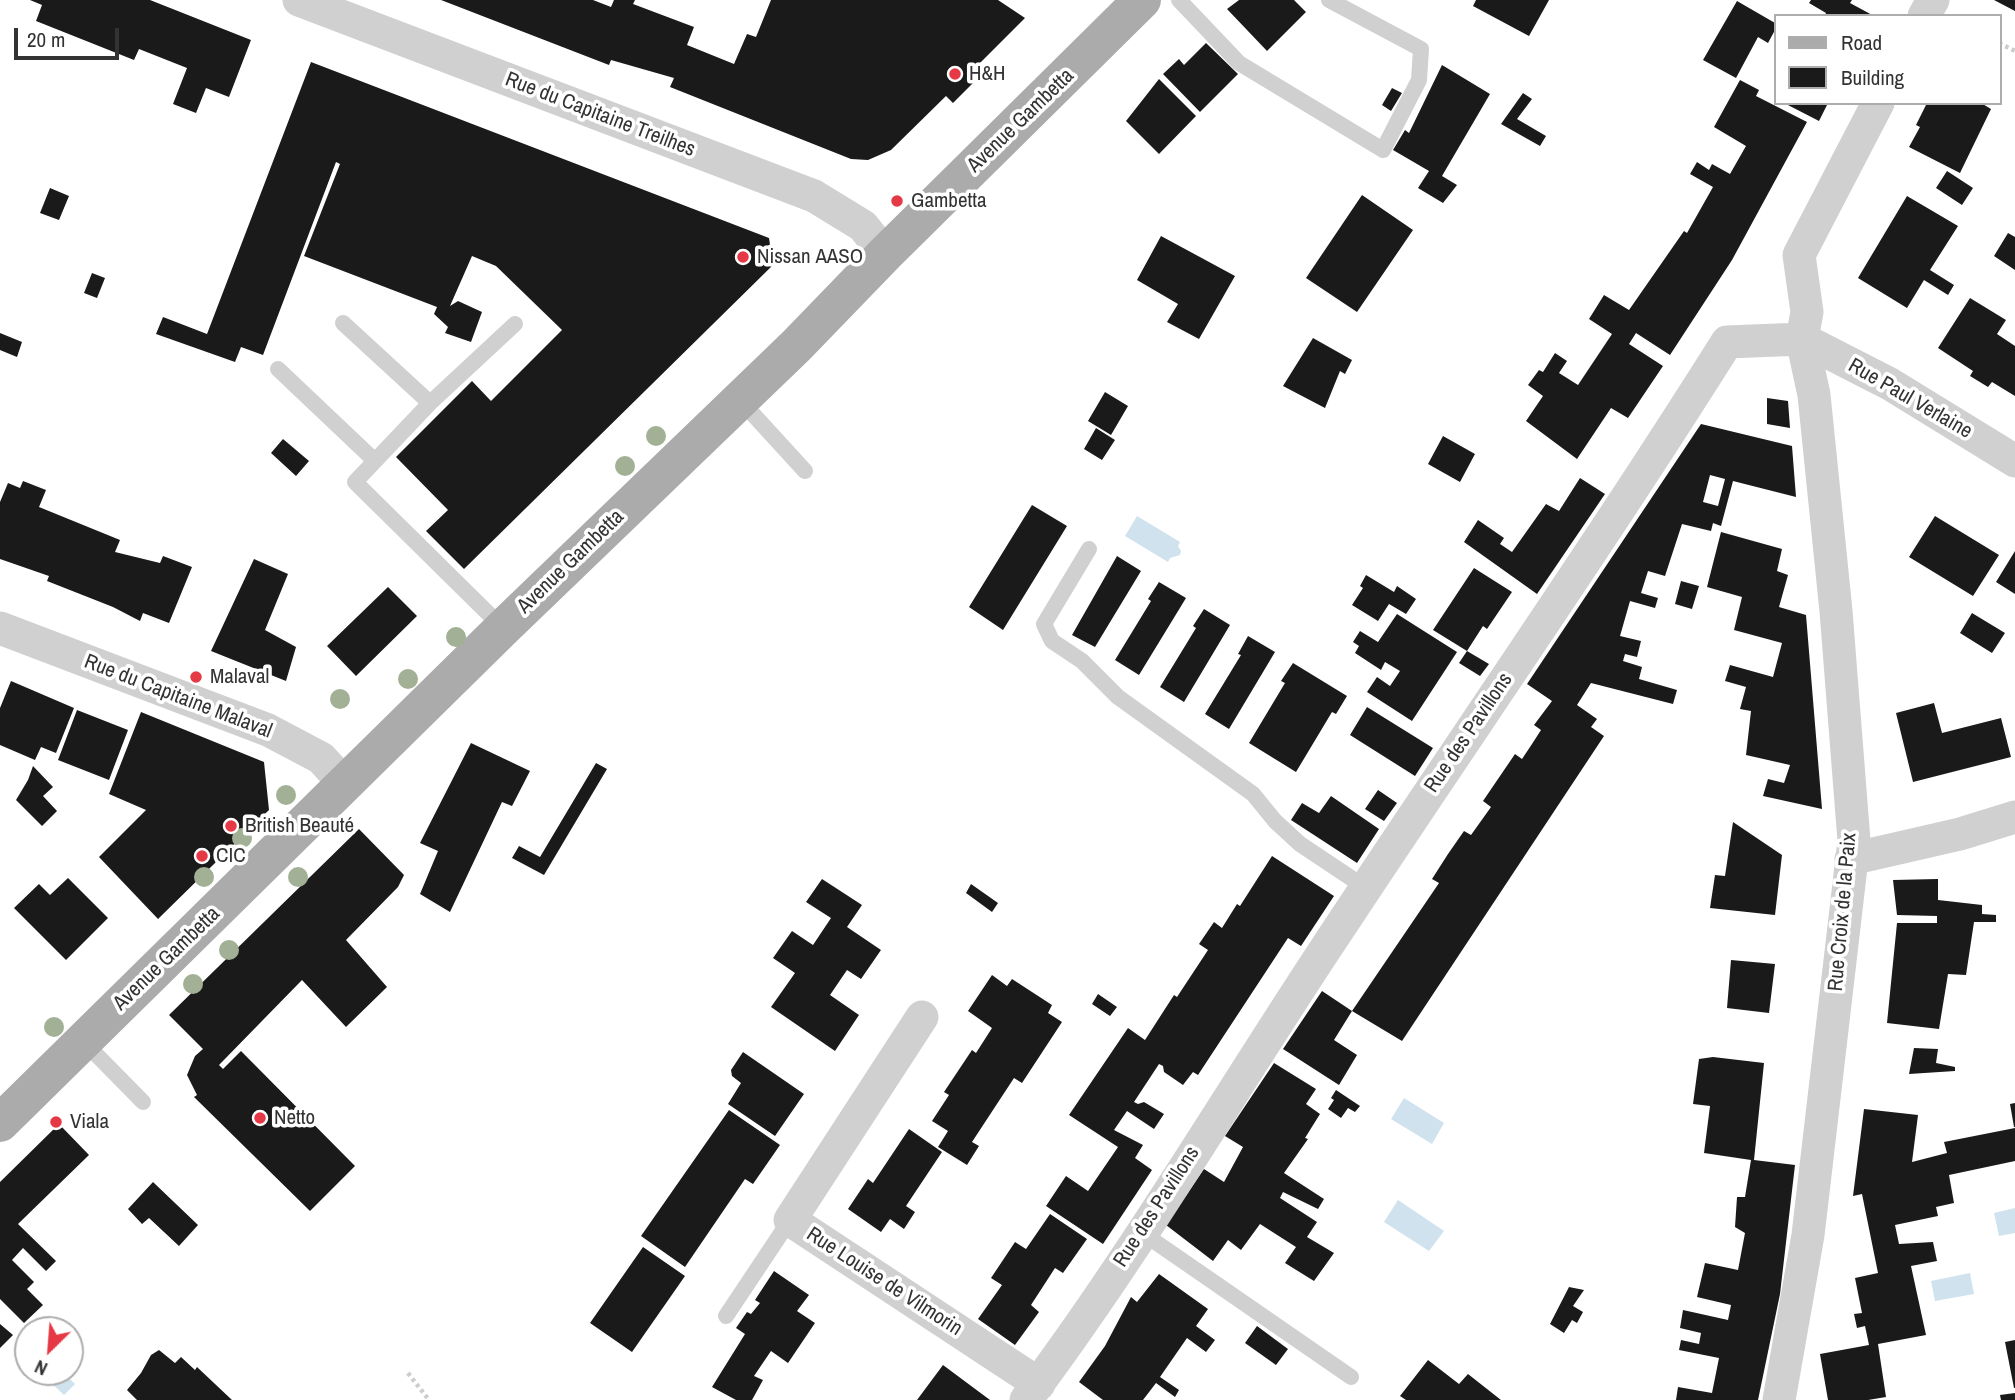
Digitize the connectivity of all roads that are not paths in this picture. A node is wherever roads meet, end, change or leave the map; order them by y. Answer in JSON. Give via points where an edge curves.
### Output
{"nodes":[{"id":1,"x":299,"y":0,"type":"edge"},
{"id":2,"x":1142,"y":0,"type":"edge"},
{"id":3,"x":1179,"y":0,"type":"edge"},
{"id":4,"x":1329,"y":0,"type":"edge"},
{"id":5,"x":1877,"y":105,"type":"edge"},
{"id":6,"x":885,"y":254,"type":"junction"},
{"id":7,"x":342,"y":323,"type":"dead end"},
{"id":8,"x":515,"y":324,"type":"dead end"},
{"id":9,"x":1802,"y":339,"type":"junction"},
{"id":10,"x":278,"y":369,"type":"dead end"},
{"id":11,"x":740,"y":400,"type":"junction"},
{"id":12,"x":430,"y":403,"type":"junction"},
{"id":13,"x":374,"y":460,"type":"junction"},
{"id":14,"x":2015,"y":461,"type":"edge"},
{"id":15,"x":805,"y":471,"type":"dead end"},
{"id":16,"x":1089,"y":549,"type":"dead end"},
{"id":17,"x":0,"y":628,"type":"edge"},
{"id":18,"x":503,"y":628,"type":"junction"},
{"id":19,"x":345,"y":784,"type":"junction"},
{"id":20,"x":2015,"y":817,"type":"edge"},
{"id":21,"x":1851,"y":859,"type":"junction"},
{"id":22,"x":1366,"y":888,"type":"junction"},
{"id":23,"x":922,"y":1017,"type":"dead end"},
{"id":24,"x":83,"y":1041,"type":"junction"},
{"id":25,"x":143,"y":1102,"type":"dead end"},
{"id":26,"x":0,"y":1123,"type":"edge"},
{"id":27,"x":790,"y":1220,"type":"junction"},
{"id":28,"x":1141,"y":1232,"type":"junction"},
{"id":29,"x":726,"y":1315,"type":"dead end"},
{"id":30,"x":1351,"y":1377,"type":"dead end"},
{"id":31,"x":1033,"y":1392,"type":"edge"},
{"id":32,"x":1779,"y":1400,"type":"edge"}],
"edges":[{"from":1,"to":6,"type":"street","name":"Rue du Capitaine Treilhes","via":[[814,196],[863,226]]},
{"from":2,"to":6,"type":"main road","name":"Avenue Gambetta"},
{"from":3,"to":4,"type":"lane","via":[[1239,63],[1383,150],[1419,80],[1421,49]]},
{"from":5,"to":9,"type":"street","via":[[1799,255],[1807,312]]},
{"from":6,"to":11,"type":"main road","name":"Avenue Gambetta"},
{"from":7,"to":12,"type":"lane"},
{"from":8,"to":12,"type":"lane"},
{"from":9,"to":14,"type":"street","name":"Rue Paul Verlaine","via":[[1889,384]]},
{"from":9,"to":21,"type":"street","name":"Rue Croix de la Paix","via":[[1814,395],[1836,611],[1854,841]]},
{"from":9,"to":22,"type":"street","name":"Rue des Pavillons","via":[[1727,342]]},
{"from":10,"to":13,"type":"lane"},
{"from":11,"to":15,"type":"lane"},
{"from":11,"to":18,"type":"main road","name":"Avenue Gambetta"},
{"from":12,"to":13,"type":"lane"},
{"from":13,"to":18,"type":"lane","via":[[355,482]]},
{"from":16,"to":22,"type":"lane","via":[[1044,624],[1052,640],[1082,661],[1118,697],[1253,794],[1300,844]]},
{"from":17,"to":19,"type":"street","name":"Rue du Capitaine Malaval","via":[[268,730],[321,758]]},
{"from":18,"to":19,"type":"main road","name":"Avenue Gambetta"},
{"from":19,"to":24,"type":"main road","name":"Avenue Gambetta"},
{"from":20,"to":21,"type":"street"},
{"from":21,"to":32,"type":"street","name":"Rue Croix de la Paix","via":[[1808,1235]]},
{"from":22,"to":28,"type":"street","name":"Rue des Pavillons"},
{"from":23,"to":27,"type":"street","name":"Rue Louise de Vilmorin"},
{"from":24,"to":25,"type":"lane"},
{"from":24,"to":26,"type":"main road","name":"Avenue Gambetta"},
{"from":27,"to":29,"type":"lane"},
{"from":27,"to":31,"type":"street","name":"Rue Louise de Vilmorin"},
{"from":28,"to":30,"type":"lane"},
{"from":28,"to":31,"type":"street","name":"Rue des Pavillons"}]}
